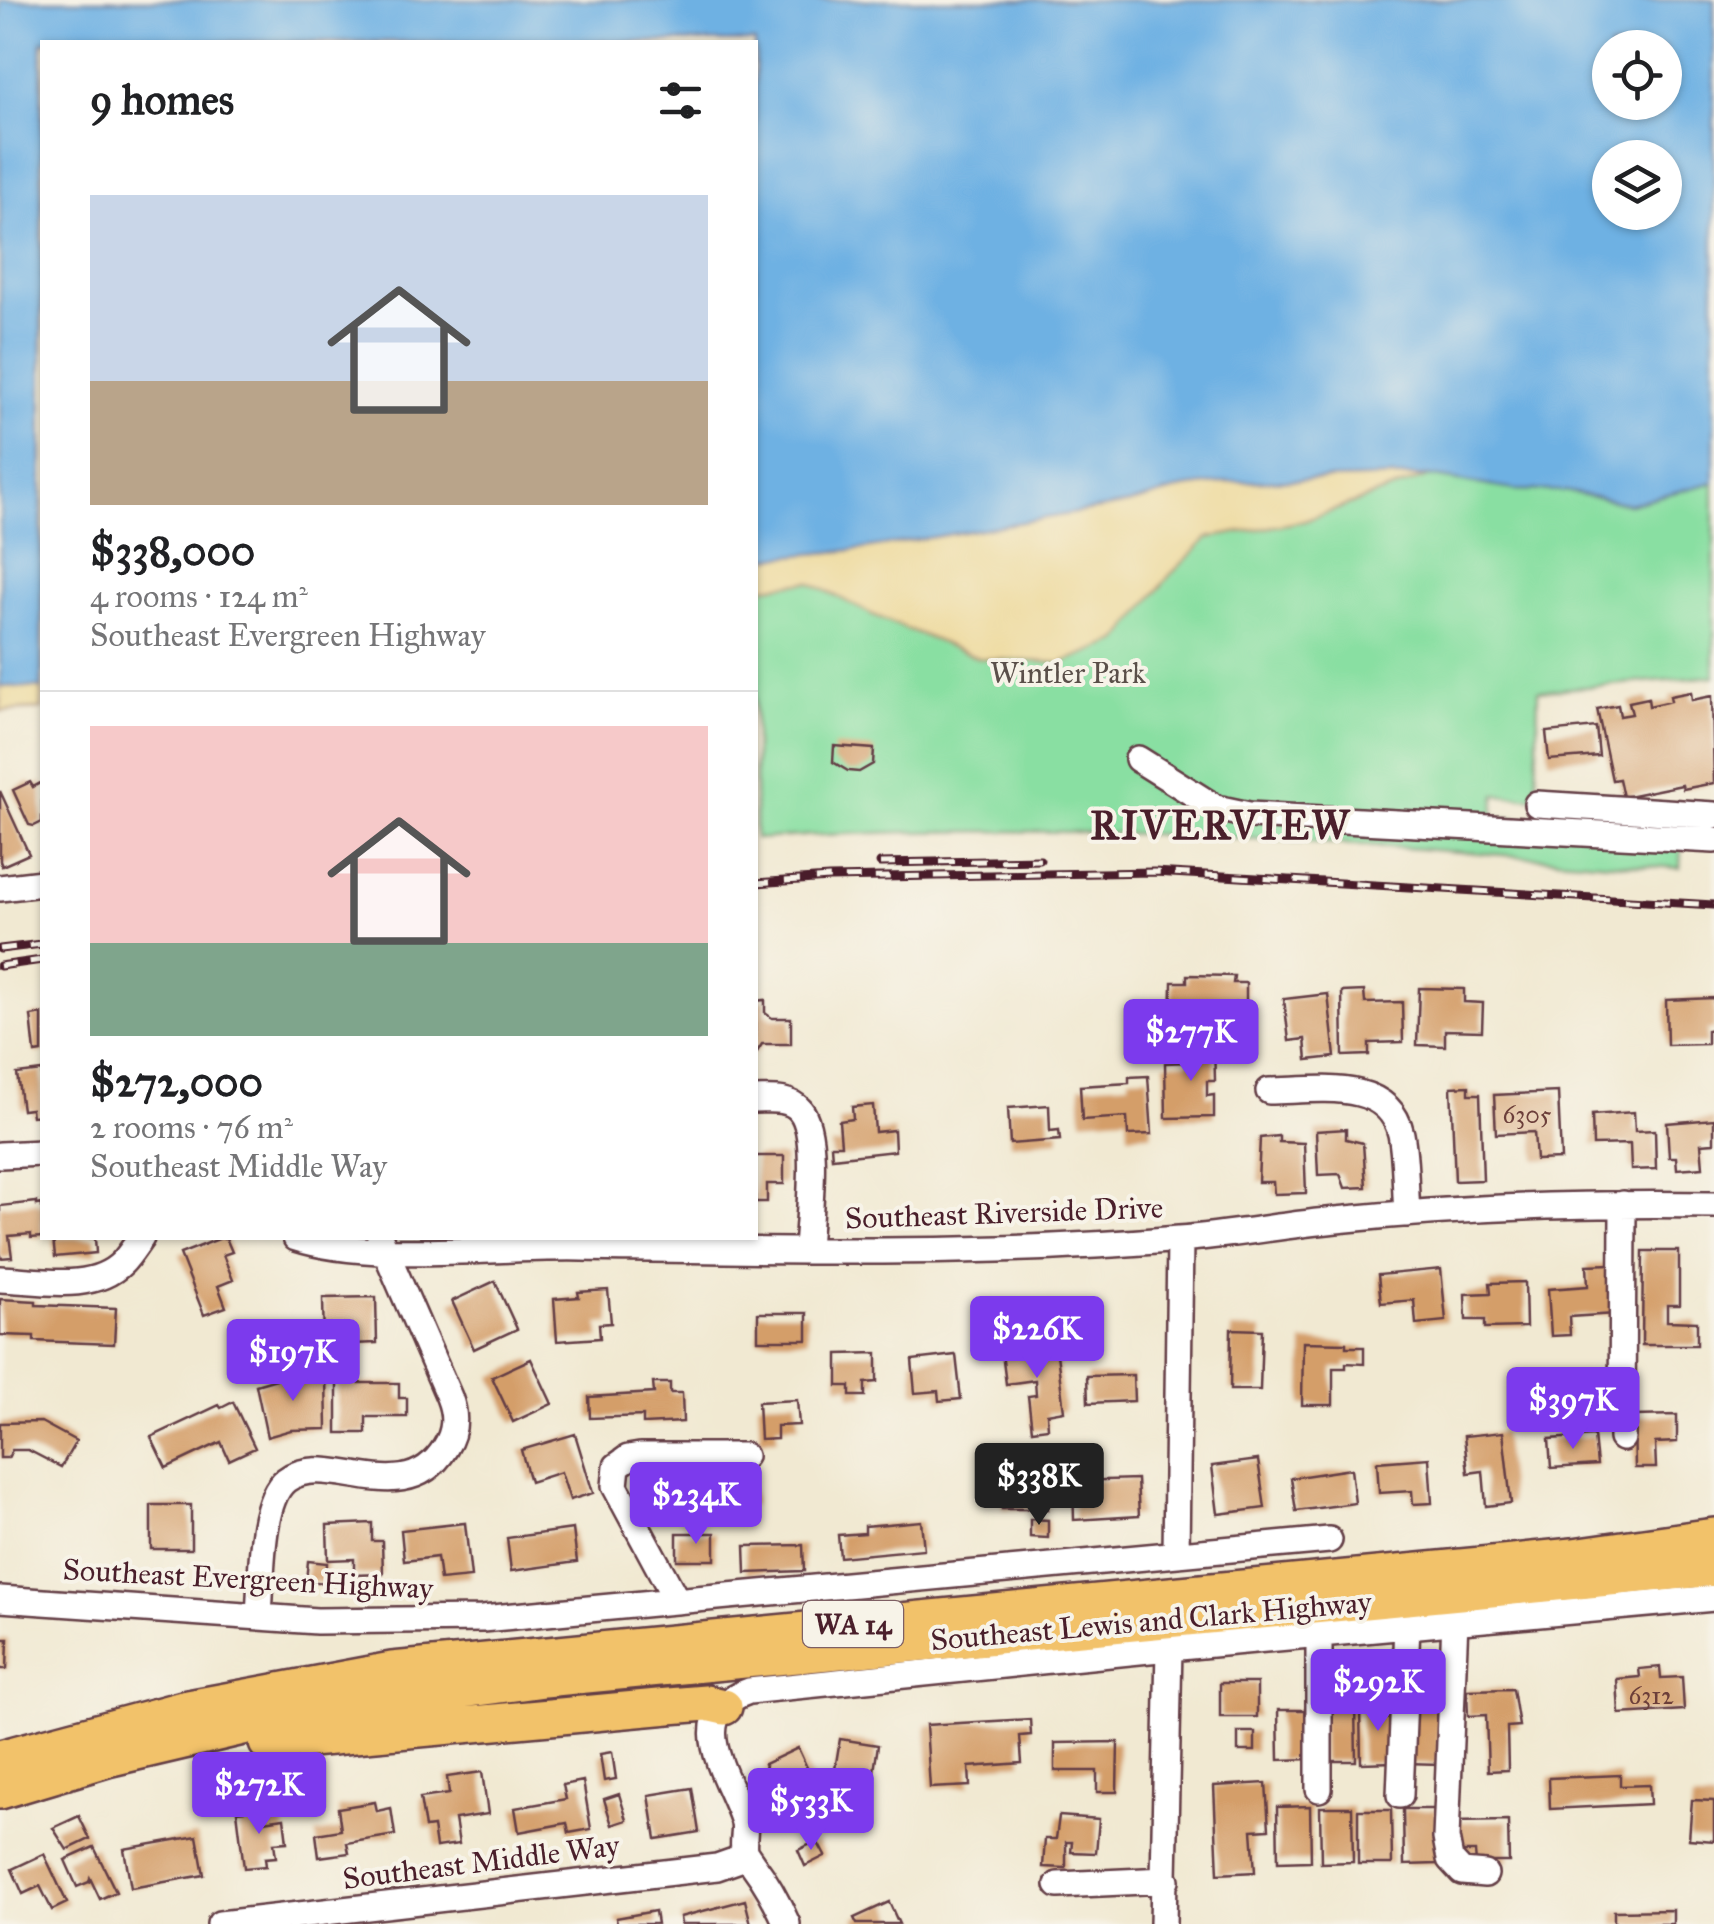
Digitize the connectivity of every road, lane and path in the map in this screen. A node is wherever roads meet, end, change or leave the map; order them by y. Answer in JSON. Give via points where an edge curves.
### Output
{"nodes":[{"id":1,"x":1138,"y":759,"type":"dead end"},
{"id":2,"x":1537,"y":804,"type":"dead end"},
{"id":3,"x":1714,"y":815,"type":"edge"},
{"id":4,"x":1714,"y":840,"type":"edge"},
{"id":5,"x":40,"y":882,"type":"edge"},
{"id":6,"x":0,"y":888,"type":"edge"},
{"id":7,"x":1270,"y":1091,"type":"dead end"},
{"id":8,"x":758,"y":1100,"type":"edge"},
{"id":9,"x":40,"y":1153,"type":"edge"},
{"id":10,"x":0,"y":1154,"type":"edge"},
{"id":11,"x":1622,"y":1204,"type":"junction"},
{"id":12,"x":1714,"y":1205,"type":"edge"},
{"id":13,"x":1408,"y":1214,"type":"junction"},
{"id":14,"x":1180,"y":1239,"type":"junction"},
{"id":15,"x":139,"y":1240,"type":"edge"},
{"id":16,"x":302,"y":1240,"type":"edge"},
{"id":17,"x":382,"y":1244,"type":"edge"},
{"id":18,"x":807,"y":1252,"type":"junction"},
{"id":19,"x":0,"y":1279,"type":"edge"},
{"id":20,"x":1622,"y":1438,"type":"dead end"},
{"id":21,"x":744,"y":1456,"type":"dead end"},
{"id":22,"x":1714,"y":1536,"type":"edge"},
{"id":23,"x":1330,"y":1540,"type":"dead end"},
{"id":24,"x":1176,"y":1553,"type":"junction"},
{"id":25,"x":1714,"y":1568,"type":"edge"},
{"id":26,"x":1714,"y":1598,"type":"edge"},
{"id":27,"x":0,"y":1599,"type":"edge"},
{"id":28,"x":677,"y":1601,"type":"junction"},
{"id":29,"x":258,"y":1614,"type":"junction"},
{"id":30,"x":1454,"y":1620,"type":"junction"},
{"id":31,"x":1407,"y":1625,"type":"junction"},
{"id":32,"x":1318,"y":1634,"type":"junction"},
{"id":33,"x":1169,"y":1648,"type":"junction"},
{"id":34,"x":724,"y":1707,"type":"junction"},
{"id":35,"x":0,"y":1758,"type":"edge"},
{"id":36,"x":107,"y":1759,"type":"junction"},
{"id":37,"x":1319,"y":1789,"type":"dead end"},
{"id":38,"x":0,"y":1791,"type":"edge"},
{"id":39,"x":1400,"y":1795,"type":"dead end"},
{"id":40,"x":744,"y":1851,"type":"junction"},
{"id":41,"x":1485,"y":1874,"type":"dead end"},
{"id":42,"x":1166,"y":1880,"type":"junction"},
{"id":43,"x":1058,"y":1885,"type":"dead end"},
{"id":44,"x":220,"y":1924,"type":"edge"},
{"id":45,"x":787,"y":1924,"type":"edge"},
{"id":46,"x":1163,"y":1924,"type":"edge"}],
"edges":[{"from":1,"to":4,"type":"street","via":[[1216,808],[1250,814]]},
{"from":2,"to":3,"type":"street"},
{"from":5,"to":6,"type":"street"},
{"from":7,"to":13,"type":"street","via":[[1358,1092],[1386,1106],[1401,1133]]},
{"from":8,"to":18,"type":"street","via":[[784,1100],[806,1122]]},
{"from":9,"to":10,"type":"street"},
{"from":11,"to":12,"type":"street","name":"Southeast Riverside Drive"},
{"from":11,"to":13,"type":"street","name":"Southeast Riverside Drive"},
{"from":11,"to":20,"type":"street"},
{"from":13,"to":14,"type":"street","name":"Southeast Riverside Drive"},
{"from":14,"to":18,"type":"street","name":"Southeast Riverside Drive"},
{"from":14,"to":24,"type":"street"},
{"from":15,"to":19,"type":"street","via":[[122,1263],[96,1278]]},
{"from":16,"to":17,"type":"street","name":"Southeast Riverside Drive"},
{"from":17,"to":18,"type":"street","name":"Southeast Riverside Drive"},
{"from":17,"to":29,"type":"street","via":[[449,1397],[454,1425],[447,1446],[420,1474],[305,1472],[287,1479],[272,1498]]},
{"from":21,"to":28,"type":"street","via":[[640,1456],[617,1466],[616,1486]]},
{"from":22,"to":35,"type":"highway","name":"Southeast Lewis and Clark Highway","number":"WA 14","via":[[1573,1556],[392,1670],[200,1706]]},
{"from":23,"to":24,"type":"street","name":"Southeast Evergreen Highway"},
{"from":24,"to":28,"type":"street","name":"Southeast Evergreen Highway"},
{"from":25,"to":36,"type":"highway","name":"Southeast Lewis and Clark Highway","number":"WA 14","via":[[544,1680],[277,1719]]},
{"from":26,"to":30,"type":"street"},
{"from":27,"to":29,"type":"street","name":"Southeast Evergreen Highway"},
{"from":28,"to":29,"type":"street","name":"Southeast Evergreen Highway","via":[[482,1620],[374,1623]]},
{"from":30,"to":31,"type":"street"},
{"from":30,"to":41,"type":"street","via":[[1446,1838],[1450,1860],[1462,1872]]},
{"from":31,"to":32,"type":"street"},
{"from":31,"to":39,"type":"street"},
{"from":32,"to":33,"type":"street"},
{"from":32,"to":37,"type":"street"},
{"from":33,"to":34,"type":"street","via":[[749,1691]]},
{"from":33,"to":42,"type":"street"},
{"from":34,"to":36,"type":"highway","via":[[612,1711]]},
{"from":34,"to":40,"type":"street","via":[[714,1752],[744,1823]]},
{"from":36,"to":38,"type":"highway","name":"Southeast Lewis and Clark Highway","number":"WA 14"},
{"from":40,"to":44,"type":"street","name":"Southeast Middle Way","via":[[717,1867]]},
{"from":40,"to":45,"type":"street","via":[[773,1890]]},
{"from":42,"to":43,"type":"street"},
{"from":42,"to":46,"type":"street"}]}
